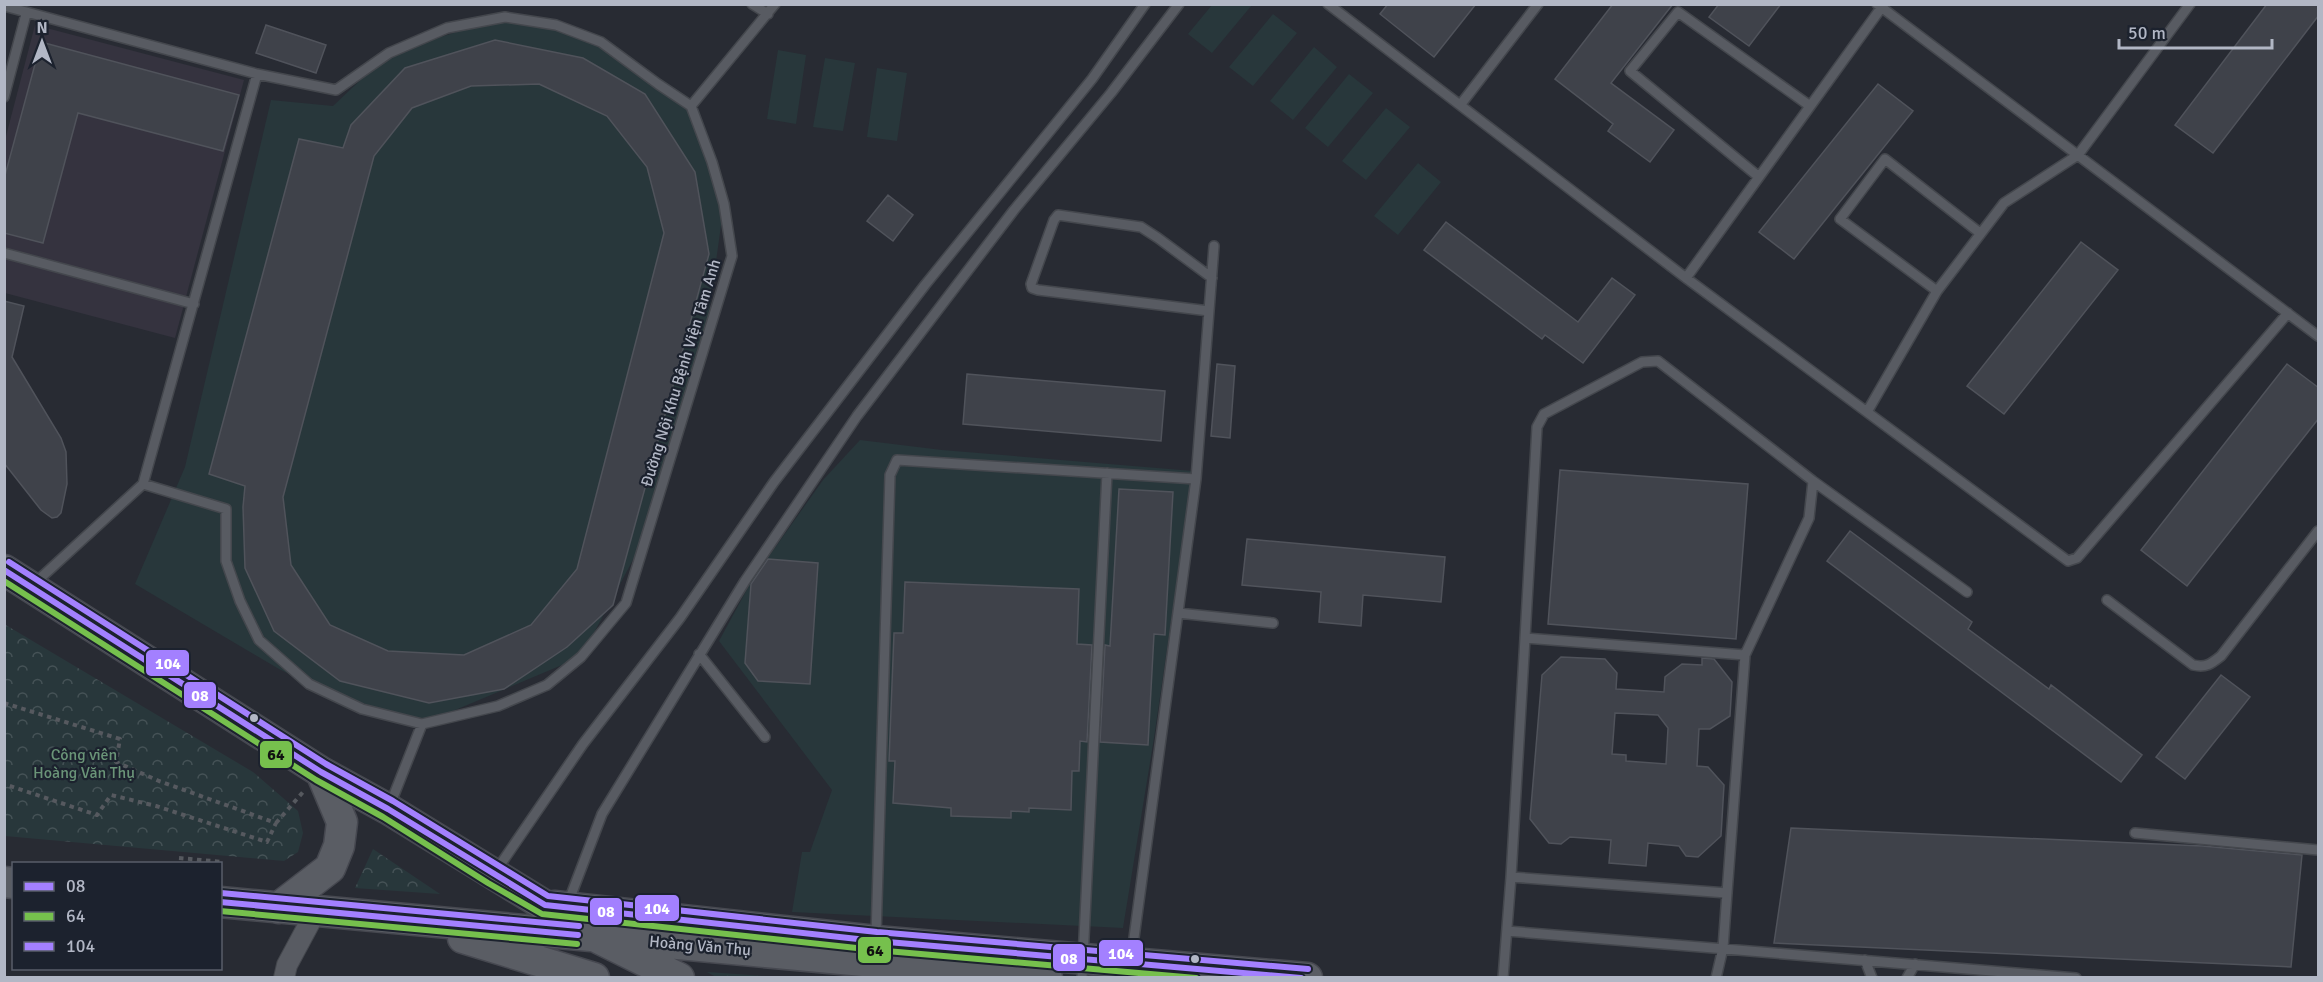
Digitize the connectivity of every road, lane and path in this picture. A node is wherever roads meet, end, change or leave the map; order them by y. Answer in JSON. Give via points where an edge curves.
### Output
{"nodes":[{"id":1,"x":752,"y":4,"type":"edge"},
{"id":2,"x":775,"y":4,"type":"edge"},
{"id":3,"x":1145,"y":4,"type":"edge"},
{"id":4,"x":1179,"y":4,"type":"edge"},
{"id":5,"x":1328,"y":4,"type":"edge"},
{"id":6,"x":1538,"y":4,"type":"edge"},
{"id":7,"x":2190,"y":4,"type":"edge"},
{"id":8,"x":4,"y":6,"type":"edge"},
{"id":9,"x":1881,"y":6,"type":"edge"},
{"id":10,"x":26,"y":14,"type":"junction"},
{"id":11,"x":768,"y":14,"type":"junction"},
{"id":12,"x":257,"y":74,"type":"junction"},
{"id":13,"x":4,"y":97,"type":"edge"},
{"id":14,"x":1461,"y":104,"type":"junction"},
{"id":15,"x":691,"y":106,"type":"junction"},
{"id":16,"x":1810,"y":106,"type":"junction"},
{"id":17,"x":2078,"y":155,"type":"junction"},
{"id":18,"x":1760,"y":177,"type":"junction"},
{"id":19,"x":1980,"y":233,"type":"junction"},
{"id":20,"x":1214,"y":246,"type":"dead end"},
{"id":21,"x":4,"y":253,"type":"edge"},
{"id":22,"x":1212,"y":278,"type":"junction"},
{"id":23,"x":1686,"y":278,"type":"junction"},
{"id":24,"x":1937,"y":291,"type":"junction"},
{"id":25,"x":194,"y":304,"type":"junction"},
{"id":26,"x":1209,"y":311,"type":"junction"},
{"id":27,"x":2289,"y":313,"type":"junction"},
{"id":28,"x":2319,"y":336,"type":"edge"},
{"id":29,"x":1867,"y":412,"type":"junction"},
{"id":30,"x":1107,"y":473,"type":"junction"},
{"id":31,"x":1196,"y":479,"type":"junction"},
{"id":32,"x":1813,"y":481,"type":"junction"},
{"id":33,"x":143,"y":484,"type":"junction"},
{"id":34,"x":2319,"y":531,"type":"edge"},
{"id":35,"x":4,"y":570,"type":"edge"},
{"id":36,"x":31,"y":587,"type":"junction"},
{"id":37,"x":1967,"y":592,"type":"dead end"},
{"id":38,"x":2107,"y":600,"type":"dead end"},
{"id":39,"x":1178,"y":613,"type":"junction"},
{"id":40,"x":1273,"y":623,"type":"dead end"},
{"id":41,"x":1525,"y":638,"type":"junction"},
{"id":42,"x":699,"y":654,"type":"junction"},
{"id":43,"x":1745,"y":655,"type":"junction"},
{"id":44,"x":4,"y":703,"type":"edge"},
{"id":45,"x":422,"y":724,"type":"junction"},
{"id":46,"x":765,"y":737,"type":"dead end"},
{"id":47,"x":321,"y":772,"type":"junction"},
{"id":48,"x":4,"y":784,"type":"edge"},
{"id":49,"x":388,"y":810,"type":"junction"},
{"id":50,"x":276,"y":823,"type":"junction"},
{"id":51,"x":2135,"y":833,"type":"dead end"},
{"id":52,"x":2319,"y":850,"type":"edge"},
{"id":53,"x":179,"y":858,"type":"dead end"},
{"id":54,"x":201,"y":862,"type":"edge"},
{"id":55,"x":223,"y":862,"type":"dead end"},
{"id":56,"x":493,"y":875,"type":"junction"},
{"id":57,"x":1511,"y":877,"type":"junction"},
{"id":58,"x":1727,"y":893,"type":"junction"},
{"id":59,"x":222,"y":902,"type":"edge"},
{"id":60,"x":556,"y":906,"type":"junction"},
{"id":61,"x":278,"y":908,"type":"junction"},
{"id":62,"x":315,"y":911,"type":"junction"},
{"id":63,"x":388,"y":918,"type":"junction"},
{"id":64,"x":1507,"y":931,"type":"junction"},
{"id":65,"x":596,"y":937,"type":"junction"},
{"id":66,"x":1723,"y":948,"type":"junction"},
{"id":67,"x":858,"y":960,"type":"edge"},
{"id":68,"x":1865,"y":960,"type":"junction"},
{"id":69,"x":1915,"y":964,"type":"junction"},
{"id":70,"x":1083,"y":968,"type":"edge"},
{"id":71,"x":1130,"y":970,"type":"edge"},
{"id":72,"x":962,"y":974,"type":"edge"},
{"id":73,"x":1275,"y":976,"type":"edge"},
{"id":74,"x":284,"y":978,"type":"edge"},
{"id":75,"x":594,"y":978,"type":"edge"},
{"id":76,"x":679,"y":978,"type":"edge"},
{"id":77,"x":1047,"y":978,"type":"edge"},
{"id":78,"x":1307,"y":978,"type":"edge"},
{"id":79,"x":1503,"y":978,"type":"edge"},
{"id":80,"x":1716,"y":978,"type":"edge"},
{"id":81,"x":1872,"y":978,"type":"edge"},
{"id":82,"x":1907,"y":978,"type":"edge"},
{"id":83,"x":2076,"y":978,"type":"edge"}],
"edges":[{"from":1,"to":11,"type":"lane"},
{"from":2,"to":11,"type":"lane"},
{"from":3,"to":56,"type":"lane","via":[[1092,79],[774,482]]},
{"from":4,"to":42,"type":"lane","via":[[856,416]]},
{"from":5,"to":14,"type":"lane"},
{"from":6,"to":14,"type":"lane"},
{"from":7,"to":17,"type":"lane"},
{"from":8,"to":10,"type":"lane"},
{"from":9,"to":16,"type":"lane"},
{"from":9,"to":17,"type":"lane"},
{"from":10,"to":12,"type":"lane"},
{"from":10,"to":13,"type":"lane"},
{"from":11,"to":15,"type":"lane"},
{"from":12,"to":15,"type":"lane","via":[[336,90],[389,52],[447,28],[506,17],[556,26],[601,42]]},
{"from":12,"to":25,"type":"lane"},
{"from":14,"to":23,"type":"lane"},
{"from":15,"to":45,"type":"lane","name":"Đường Nội Khu Bệnh Viện Tâm Anh","via":[[724,204],[732,256],[627,603],[581,657],[547,685],[498,706]]},
{"from":16,"to":18,"type":"lane"},
{"from":16,"to":18,"type":"lane","via":[[1678,12],[1630,71]]},
{"from":17,"to":19,"type":"lane","via":[[2004,203]]},
{"from":17,"to":27,"type":"lane"},
{"from":18,"to":23,"type":"lane"},
{"from":19,"to":24,"type":"lane"},
{"from":19,"to":24,"type":"lane","via":[[1885,159],[1840,219]]},
{"from":20,"to":22,"type":"lane"},
{"from":21,"to":25,"type":"lane"},
{"from":22,"to":26,"type":"lane"},
{"from":22,"to":26,"type":"lane","via":[[1141,227],[1058,215],[1031,284],[1038,290]]},
{"from":23,"to":29,"type":"lane"},
{"from":24,"to":29,"type":"lane"},
{"from":25,"to":33,"type":"lane"},
{"from":26,"to":31,"type":"lane"},
{"from":27,"to":28,"type":"lane"},
{"from":27,"to":29,"type":"lane","via":[[2077,558],[2068,561]]},
{"from":30,"to":31,"type":"lane"},
{"from":30,"to":67,"type":"lane","via":[[897,460],[890,475]]},
{"from":30,"to":70,"type":"lane"},
{"from":31,"to":39,"type":"lane"},
{"from":32,"to":37,"type":"lane"},
{"from":32,"to":41,"type":"lane","via":[[1658,361],[1642,362],[1544,414],[1537,427]]},
{"from":32,"to":43,"type":"lane","via":[[1809,518]]},
{"from":33,"to":36,"type":"lane"},
{"from":33,"to":45,"type":"lane","via":[[226,509],[226,561],[240,601],[259,640],[309,684],[362,709]]},
{"from":34,"to":38,"type":"lane","via":[[2210,665],[2193,665]]},
{"from":35,"to":36,"type":"main road"},
{"from":36,"to":47,"type":"main road"},
{"from":39,"to":40,"type":"lane"},
{"from":39,"to":71,"type":"lane"},
{"from":41,"to":43,"type":"lane"},
{"from":41,"to":57,"type":"lane"},
{"from":42,"to":46,"type":"lane"},
{"from":42,"to":60,"type":"lane","via":[[602,814]]},
{"from":43,"to":58,"type":"lane"},
{"from":44,"to":50,"type":"path","via":[[120,740],[116,762]]},
{"from":45,"to":49,"type":"lane"},
{"from":47,"to":49,"type":"main road"},
{"from":47,"to":50,"type":"path"},
{"from":47,"to":61,"type":"main road","via":[[342,822],[339,846],[330,868]]},
{"from":48,"to":50,"type":"path","via":[[97,815],[111,795],[267,842]]},
{"from":49,"to":56,"type":"main road"},
{"from":51,"to":52,"type":"lane"},
{"from":53,"to":54,"type":"path"},
{"from":54,"to":55,"type":"path"},
{"from":56,"to":60,"type":"main road"},
{"from":57,"to":58,"type":"lane"},
{"from":57,"to":64,"type":"lane"},
{"from":58,"to":66,"type":"lane"},
{"from":59,"to":61,"type":"main road"},
{"from":60,"to":65,"type":"main road"},
{"from":60,"to":67,"type":"main road","name":"Hoàng Văn Thụ"},
{"from":61,"to":62,"type":"main road"},
{"from":62,"to":63,"type":"main road"},
{"from":62,"to":74,"type":"street"},
{"from":63,"to":65,"type":"main road","name":"Hoàng Văn Thụ"},
{"from":63,"to":75,"type":"main road"},
{"from":64,"to":66,"type":"lane"},
{"from":64,"to":79,"type":"lane"},
{"from":65,"to":67,"type":"main road","name":"Hoàng Văn Thụ"},
{"from":65,"to":76,"type":"main road"},
{"from":66,"to":68,"type":"lane"},
{"from":66,"to":80,"type":"lane"},
{"from":67,"to":70,"type":"main road","name":"Hoàng Văn Thụ"},
{"from":67,"to":72,"type":"main road","name":"Hoàng Văn Thụ"},
{"from":68,"to":69,"type":"lane"},
{"from":68,"to":81,"type":"lane"},
{"from":69,"to":82,"type":"lane"},
{"from":69,"to":83,"type":"lane"},
{"from":70,"to":71,"type":"main road","name":"Hoàng Văn Thụ"},
{"from":71,"to":73,"type":"main road","name":"Hoàng Văn Thụ"},
{"from":72,"to":77,"type":"main road","name":"Hoàng Văn Thụ"},
{"from":73,"to":78,"type":"main road","name":"Hoàng Văn Thụ"}]}
